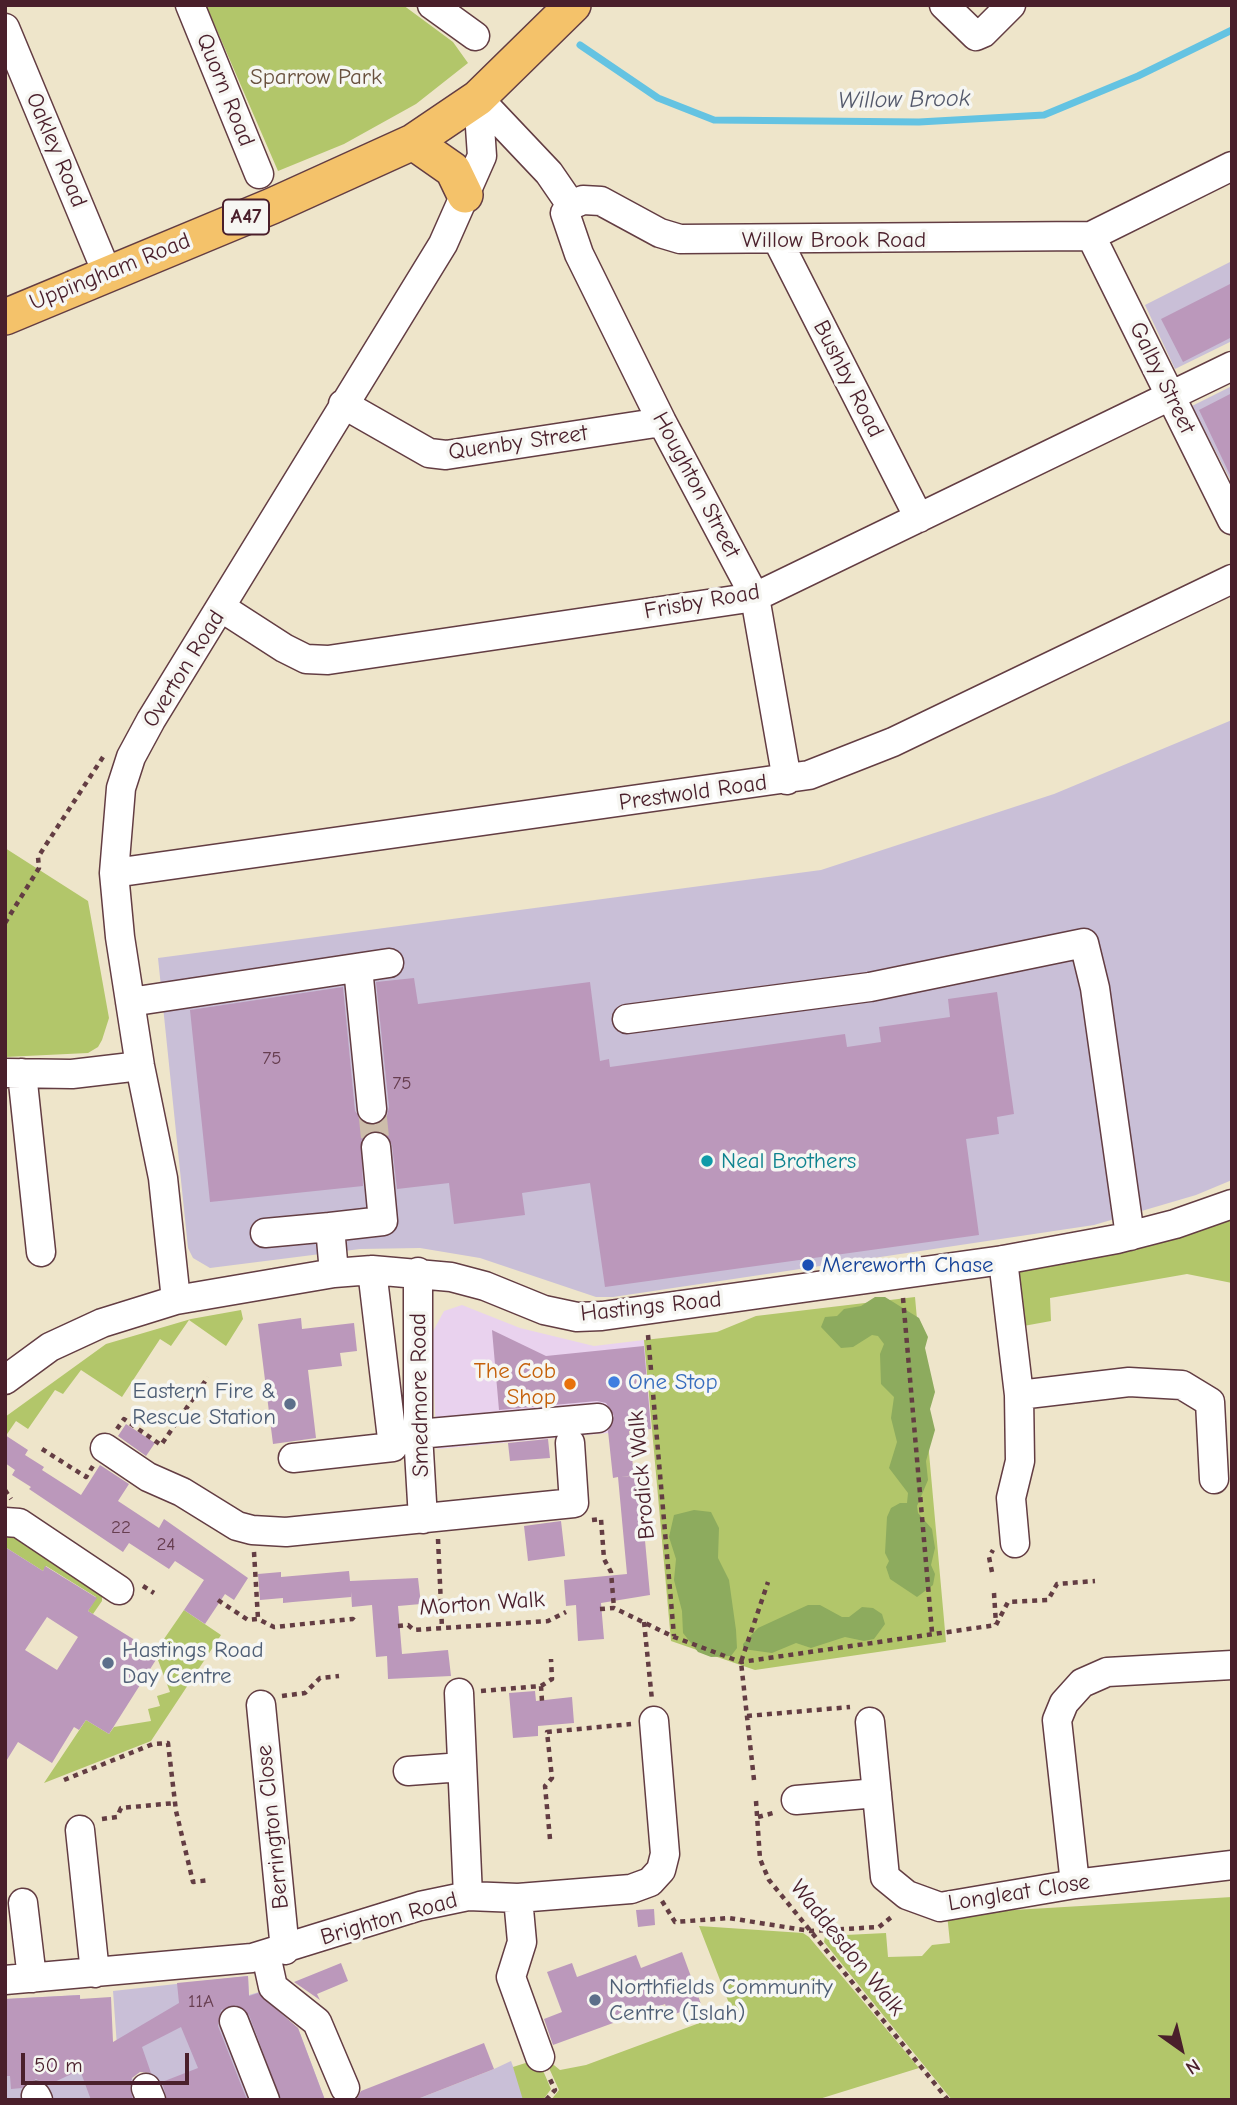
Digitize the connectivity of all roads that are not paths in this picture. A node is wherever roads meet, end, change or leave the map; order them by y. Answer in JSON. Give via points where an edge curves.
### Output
{"nodes":[{"id":1,"x":190,"y":5,"type":"edge"},
{"id":2,"x":432,"y":5,"type":"edge"},
{"id":3,"x":573,"y":5,"type":"edge"},
{"id":4,"x":944,"y":5,"type":"edge"},
{"id":5,"x":1011,"y":5,"type":"edge"},
{"id":6,"x":5,"y":28,"type":"edge"},
{"id":7,"x":475,"y":36,"type":"dead end"},
{"id":8,"x":478,"y":98,"type":"junction"},
{"id":9,"x":413,"y":142,"type":"junction"},
{"id":10,"x":1232,"y":166,"type":"edge"},
{"id":11,"x":259,"y":174,"type":"dead end"},
{"id":12,"x":465,"y":195,"type":"junction"},
{"id":13,"x":571,"y":205,"type":"junction"},
{"id":14,"x":1091,"y":236,"type":"junction"},
{"id":15,"x":778,"y":240,"type":"junction"},
{"id":16,"x":107,"y":273,"type":"junction"},
{"id":17,"x":5,"y":317,"type":"edge"},
{"id":18,"x":1232,"y":366,"type":"edge"},
{"id":19,"x":1172,"y":396,"type":"junction"},
{"id":20,"x":343,"y":404,"type":"junction"},
{"id":21,"x":662,"y":422,"type":"junction"},
{"id":22,"x":919,"y":518,"type":"junction"},
{"id":23,"x":1232,"y":520,"type":"edge"},
{"id":24,"x":1232,"y":579,"type":"edge"},
{"id":25,"x":755,"y":597,"type":"junction"},
{"id":26,"x":222,"y":608,"type":"junction"},
{"id":27,"x":787,"y":780,"type":"junction"},
{"id":28,"x":114,"y":873,"type":"junction"},
{"id":29,"x":389,"y":963,"type":"dead end"},
{"id":30,"x":358,"y":968,"type":"junction"},
{"id":31,"x":130,"y":1002,"type":"junction"},
{"id":32,"x":627,"y":1019,"type":"dead end"},
{"id":33,"x":140,"y":1066,"type":"junction"},
{"id":34,"x":14,"y":1073,"type":"edge"},
{"id":35,"x":372,"y":1109,"type":"tunnel mouth"},
{"id":36,"x":376,"y":1147,"type":"tunnel mouth"},
{"id":37,"x":1232,"y":1204,"type":"edge"},
{"id":38,"x":330,"y":1227,"type":"junction"},
{"id":39,"x":265,"y":1233,"type":"dead end"},
{"id":40,"x":1130,"y":1236,"type":"junction"},
{"id":41,"x":41,"y":1252,"type":"dead end"},
{"id":42,"x":1003,"y":1260,"type":"junction"},
{"id":43,"x":372,"y":1270,"type":"junction"},
{"id":44,"x":418,"y":1272,"type":"junction"},
{"id":45,"x":334,"y":1273,"type":"junction"},
{"id":46,"x":176,"y":1300,"type":"junction"},
{"id":47,"x":5,"y":1380,"type":"edge"},
{"id":48,"x":1019,"y":1395,"type":"junction"},
{"id":49,"x":598,"y":1418,"type":"dead end"},
{"id":50,"x":418,"y":1434,"type":"junction"},
{"id":51,"x":570,"y":1443,"type":"dead end"},
{"id":52,"x":105,"y":1448,"type":"dead end"},
{"id":53,"x":293,"y":1458,"type":"dead end"},
{"id":54,"x":1214,"y":1479,"type":"dead end"},
{"id":55,"x":430,"y":1518,"type":"junction"},
{"id":56,"x":5,"y":1522,"type":"edge"},
{"id":57,"x":1015,"y":1544,"type":"dead end"},
{"id":58,"x":119,"y":1590,"type":"dead end"},
{"id":59,"x":1232,"y":1665,"type":"edge"},
{"id":60,"x":459,"y":1693,"type":"road end"},
{"id":61,"x":261,"y":1705,"type":"road end"},
{"id":62,"x":654,"y":1721,"type":"road end"},
{"id":63,"x":870,"y":1722,"type":"road end"},
{"id":64,"x":462,"y":1767,"type":"junction"},
{"id":65,"x":408,"y":1771,"type":"dead end"},
{"id":66,"x":877,"y":1793,"type":"junction"},
{"id":67,"x":787,"y":1806,"type":"road end"},
{"id":68,"x":80,"y":1830,"type":"road end"},
{"id":69,"x":1232,"y":1865,"type":"edge"},
{"id":70,"x":1075,"y":1884,"type":"junction"},
{"id":71,"x":468,"y":1896,"type":"junction"},
{"id":72,"x":518,"y":1898,"type":"junction"},
{"id":73,"x":23,"y":1903,"type":"dead end"},
{"id":74,"x":276,"y":1952,"type":"junction"},
{"id":75,"x":95,"y":1973,"type":"junction"},
{"id":76,"x":18,"y":1979,"type":"edge"},
{"id":77,"x":234,"y":2021,"type":"dead end"},
{"id":78,"x":540,"y":2057,"type":"dead end"},
{"id":79,"x":345,"y":2088,"type":"dead end"},
{"id":80,"x":265,"y":2100,"type":"edge"}],
"edges":[{"from":1,"to":11,"type":"street","name":"Quorn Road"},
{"from":2,"to":7,"type":"street"},
{"from":3,"to":8,"type":"main road","number":"A47"},
{"from":4,"to":5,"type":"street","via":[[976,36]]},
{"from":6,"to":16,"type":"street","name":"Oakley Road"},
{"from":8,"to":9,"type":"main road","name":"Uppingham Road","number":"A47"},
{"from":8,"to":12,"type":"street","name":"Overton Road","via":[[482,156]]},
{"from":8,"to":13,"type":"street","via":[[549,173]]},
{"from":9,"to":12,"type":"main road","via":[[453,170]]},
{"from":9,"to":16,"type":"main road","name":"Uppingham Road","number":"A47"},
{"from":10,"to":14,"type":"street","name":"Willow Brook Road"},
{"from":12,"to":20,"type":"street","name":"Overton Road","via":[[443,244]]},
{"from":13,"to":15,"type":"street","name":"Willow Brook Road","via":[[601,201],[680,239]]},
{"from":13,"to":21,"type":"street","name":"Houghton Street","via":[[565,213],[579,254]]},
{"from":14,"to":15,"type":"street","name":"Willow Brook Road"},
{"from":14,"to":19,"type":"street","name":"Galby Street"},
{"from":15,"to":22,"type":"street","name":"Bushby Road"},
{"from":16,"to":17,"type":"main road","name":"Uppingham Road","number":"A47"},
{"from":18,"to":19,"type":"street","name":"Frisby Road"},
{"from":19,"to":22,"type":"street","name":"Frisby Road"},
{"from":19,"to":23,"type":"street","name":"Galby Street"},
{"from":20,"to":21,"type":"street","name":"Quenby Street","via":[[429,453],[446,456]]},
{"from":20,"to":26,"type":"street","name":"Overton Road"},
{"from":21,"to":25,"type":"street","name":"Houghton Street"},
{"from":22,"to":25,"type":"street","name":"Frisby Road"},
{"from":24,"to":27,"type":"street","name":"Prestwold Road","via":[[892,742],[840,765]]},
{"from":25,"to":26,"type":"street","name":"Frisby Road","via":[[328,660],[306,659]]},
{"from":25,"to":27,"type":"street","name":"Houghton Street"},
{"from":26,"to":28,"type":"street","name":"Overton Road","via":[[131,757],[121,788]]},
{"from":27,"to":28,"type":"street","name":"Prestwold Road"},
{"from":28,"to":31,"type":"street","name":"Overton Road"},
{"from":29,"to":30,"type":"street"},
{"from":30,"to":31,"type":"street"},
{"from":30,"to":35,"type":"street"},
{"from":31,"to":33,"type":"street","name":"Overton Road"},
{"from":32,"to":40,"type":"street","via":[[870,987],[1084,943],[1095,988]]},
{"from":33,"to":34,"type":"street","via":[[72,1074]]},
{"from":33,"to":46,"type":"street","name":"Overton Road","via":[[163,1178]]},
{"from":34,"to":41,"type":"street"},
{"from":36,"to":38,"type":"street","via":[[383,1221]]},
{"from":37,"to":40,"type":"street","name":"Hastings Road"},
{"from":38,"to":39,"type":"street"},
{"from":38,"to":45,"type":"street"},
{"from":40,"to":42,"type":"street","name":"Hastings Road"},
{"from":42,"to":44,"type":"street","name":"Hastings Road","via":[[577,1317],[544,1310],[485,1286]]},
{"from":42,"to":48,"type":"street"},
{"from":43,"to":44,"type":"street","name":"Hastings Road"},
{"from":43,"to":45,"type":"street","name":"Hastings Road"},
{"from":43,"to":53,"type":"street","via":[[393,1447]]},
{"from":44,"to":50,"type":"street","name":"Smedmore Road"},
{"from":45,"to":46,"type":"street","name":"Hastings Road"},
{"from":46,"to":47,"type":"street","name":"Hastings Road","via":[[102,1323],[61,1342]]},
{"from":48,"to":54,"type":"street","via":[[1129,1382],[1182,1385],[1210,1402]]},
{"from":48,"to":57,"type":"street","via":[[1020,1461],[1011,1498]]},
{"from":49,"to":50,"type":"street"},
{"from":50,"to":55,"type":"street","name":"Smedmore Road"},
{"from":51,"to":55,"type":"street","via":[[573,1503]]},
{"from":52,"to":55,"type":"street","via":[[252,1531]]},
{"from":56,"to":58,"type":"street","via":[[19,1523]]},
{"from":59,"to":70,"type":"street","via":[[1107,1672],[1082,1683],[1063,1703],[1057,1720]]},
{"from":60,"to":64,"type":"street"},
{"from":61,"to":74,"type":"street","name":"Berrington Close"},
{"from":62,"to":72,"type":"street","name":"Brighton Road","via":[[665,1854],[661,1870],[650,1882],[631,1889]]},
{"from":63,"to":66,"type":"street","name":"Longleat Close"},
{"from":64,"to":65,"type":"street"},
{"from":64,"to":71,"type":"street"},
{"from":66,"to":67,"type":"street"},
{"from":66,"to":70,"type":"street","name":"Longleat Close","via":[[885,1877],[907,1895],[940,1906]]},
{"from":68,"to":75,"type":"street"},
{"from":69,"to":70,"type":"street","name":"Longleat Close"},
{"from":71,"to":72,"type":"street","name":"Brighton Road"},
{"from":71,"to":74,"type":"street","name":"Brighton Road","via":[[420,1906]]},
{"from":72,"to":78,"type":"street","via":[[522,1942],[511,1977]]},
{"from":73,"to":76,"type":"street"},
{"from":74,"to":75,"type":"street","name":"Brighton Road"},
{"from":74,"to":79,"type":"street","name":"Berrington Close","via":[[273,1987],[317,2022]]},
{"from":75,"to":76,"type":"street","name":"Brighton Road"},
{"from":77,"to":80,"type":"street"}]}
